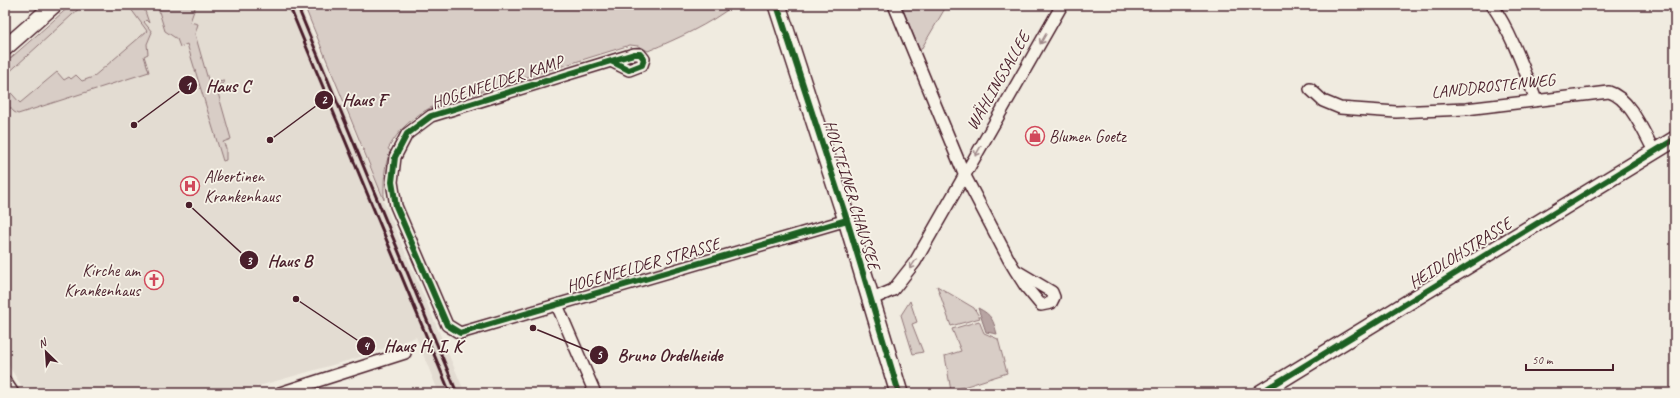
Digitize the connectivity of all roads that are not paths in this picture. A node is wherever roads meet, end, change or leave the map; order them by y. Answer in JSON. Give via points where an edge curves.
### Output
{"nodes":[{"id":1,"x":54,"y":5,"type":"edge"},
{"id":2,"x":777,"y":5,"type":"edge"},
{"id":3,"x":894,"y":5,"type":"edge"},
{"id":4,"x":1062,"y":5,"type":"edge"},
{"id":5,"x":1492,"y":5,"type":"edge"},
{"id":6,"x":5,"y":48,"type":"edge"},
{"id":7,"x":611,"y":61,"type":"dead end"},
{"id":8,"x":1310,"y":90,"type":"dead end"},
{"id":9,"x":1536,"y":100,"type":"junction"},
{"id":10,"x":1675,"y":139,"type":"edge"},
{"id":11,"x":1654,"y":151,"type":"junction"},
{"id":12,"x":964,"y":174,"type":"junction"},
{"id":13,"x":847,"y":220,"type":"junction"},
{"id":14,"x":1015,"y":270,"type":"dead end"},
{"id":15,"x":870,"y":300,"type":"junction"},
{"id":16,"x":557,"y":305,"type":"junction"},
{"id":17,"x":447,"y":325,"type":"joint"},
{"id":18,"x":405,"y":354,"type":"dead end"},
{"id":19,"x":5,"y":381,"type":"edge"},
{"id":20,"x":13,"y":393,"type":"edge"},
{"id":21,"x":283,"y":393,"type":"edge"},
{"id":22,"x":595,"y":393,"type":"edge"},
{"id":23,"x":899,"y":393,"type":"edge"},
{"id":24,"x":1260,"y":393,"type":"edge"}],
"edges":[{"from":1,"to":6,"type":"main road"},
{"from":2,"to":13,"type":"main road","name":"HOLSTEINER CHAUSSEE"},
{"from":3,"to":12,"type":"street"},
{"from":4,"to":12,"type":"street","name":"WÄHLINGSALLEE","one_way":true},
{"from":5,"to":9,"type":"street","via":[[1498,13]]},
{"from":7,"to":17,"type":"street","name":"HOGENFELDER KAMP","via":[[431,116],[407,134],[395,157],[392,182],[396,206]]},
{"from":8,"to":9,"type":"street","name":"LANDDROSTENWEG","via":[[1329,104],[1340,108],[1396,112],[1466,109]]},
{"from":9,"to":11,"type":"street","name":"LANDDROSTENWEG","via":[[1600,92],[1616,94],[1627,104]]},
{"from":10,"to":11,"type":"main road","name":"HEIDLOHSTRASSE"},
{"from":11,"to":24,"type":"main road","name":"HEIDLOHSTRASSE"},
{"from":12,"to":14,"type":"street"},
{"from":12,"to":15,"type":"street","name":"WÄHLINGSALLEE","one_way":true,"via":[[915,262],[893,290]]},
{"from":13,"to":15,"type":"main road","name":"HOLSTEINER CHAUSSEE"},
{"from":13,"to":16,"type":"street","name":"HOGENFELDER STRASSE"},
{"from":15,"to":23,"type":"main road","name":"HOLSTEINER CHAUSSEE"},
{"from":16,"to":17,"type":"street","name":"HOGENFELDER STRASSE","via":[[460,333]]},
{"from":16,"to":22,"type":"street"},
{"from":18,"to":21,"type":"street"},
{"from":19,"to":20,"type":"street"}]}
